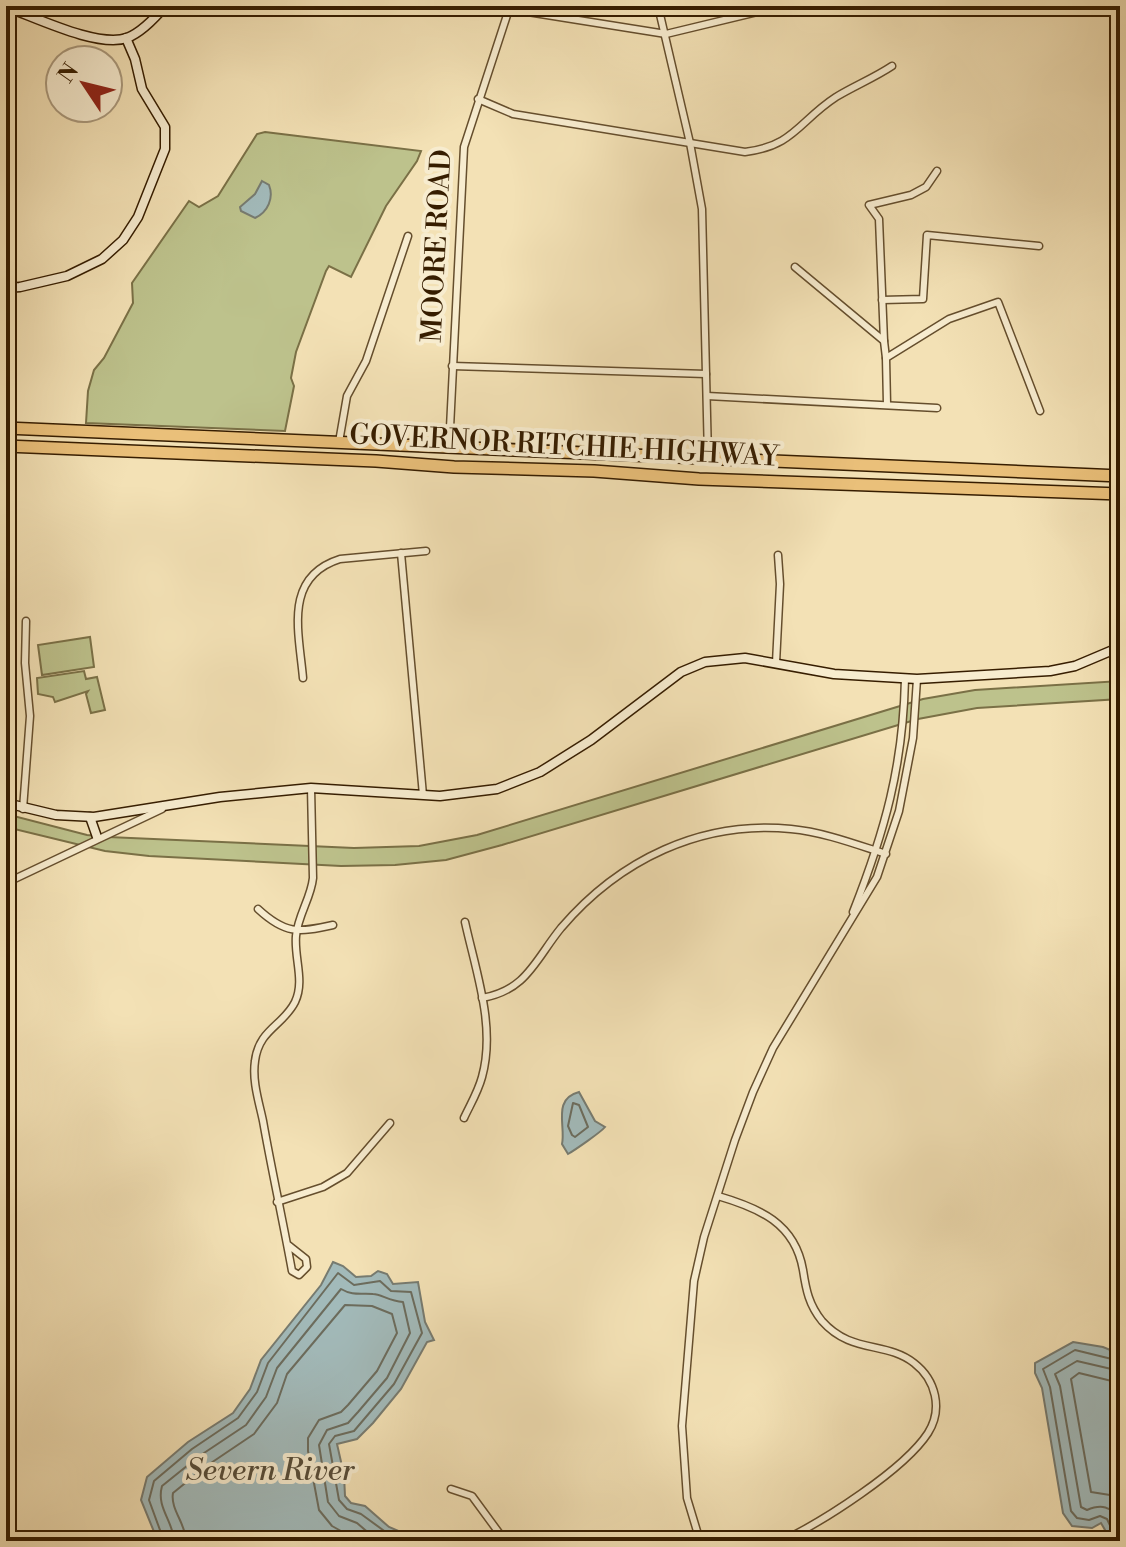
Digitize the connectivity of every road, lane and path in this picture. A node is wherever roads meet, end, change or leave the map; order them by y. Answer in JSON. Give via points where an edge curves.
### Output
{"nodes":[{"id":1,"x":165,"y":6,"type":"edge"},
{"id":2,"x":658,"y":6,"type":"edge"},
{"id":3,"x":782,"y":6,"type":"edge"},
{"id":4,"x":6,"y":7,"type":"edge"},
{"id":5,"x":510,"y":8,"type":"edge"},
{"id":6,"x":760,"y":8,"type":"edge"},
{"id":7,"x":666,"y":34,"type":"junction"},
{"id":8,"x":126,"y":38,"type":"junction"},
{"id":9,"x":892,"y":66,"type":"dead end"},
{"id":10,"x":478,"y":99,"type":"junction"},
{"id":11,"x":690,"y":143,"type":"junction"},
{"id":12,"x":937,"y":171,"type":"dead end"},
{"id":13,"x":408,"y":236,"type":"dead end"},
{"id":14,"x":1039,"y":246,"type":"dead end"},
{"id":15,"x":795,"y":267,"type":"dead end"},
{"id":16,"x":6,"y":288,"type":"edge"},
{"id":17,"x":882,"y":300,"type":"junction"},
{"id":18,"x":884,"y":341,"type":"junction"},
{"id":19,"x":886,"y":358,"type":"junction"},
{"id":20,"x":452,"y":366,"type":"junction"},
{"id":21,"x":706,"y":374,"type":"junction"},
{"id":22,"x":707,"y":396,"type":"junction"},
{"id":23,"x":887,"y":404,"type":"junction"},
{"id":24,"x":937,"y":408,"type":"dead end"},
{"id":25,"x":1040,"y":411,"type":"dead end"},
{"id":26,"x":6,"y":428,"type":"edge"},
{"id":27,"x":339,"y":442,"type":"junction"},
{"id":28,"x":377,"y":445,"type":"junction"},
{"id":29,"x":6,"y":446,"type":"edge"},
{"id":30,"x":449,"y":448,"type":"junction"},
{"id":31,"x":708,"y":457,"type":"junction"},
{"id":32,"x":376,"y":461,"type":"junction"},
{"id":33,"x":845,"y":464,"type":"junction"},
{"id":34,"x":1120,"y":476,"type":"edge"},
{"id":35,"x":841,"y":482,"type":"junction"},
{"id":36,"x":1120,"y":494,"type":"edge"},
{"id":37,"x":426,"y":551,"type":"dead end"},
{"id":38,"x":401,"y":553,"type":"junction"},
{"id":39,"x":778,"y":555,"type":"dead end"},
{"id":40,"x":26,"y":621,"type":"dead end"},
{"id":41,"x":1120,"y":647,"type":"edge"},
{"id":42,"x":776,"y":663,"type":"junction"},
{"id":43,"x":303,"y":678,"type":"dead end"},
{"id":44,"x":905,"y":679,"type":"junction"},
{"id":45,"x":917,"y":679,"type":"junction"},
{"id":46,"x":898,"y":770,"type":"junction"},
{"id":47,"x":907,"y":772,"type":"junction"},
{"id":48,"x":311,"y":788,"type":"junction"},
{"id":49,"x":423,"y":795,"type":"junction"},
{"id":50,"x":6,"y":803,"type":"edge"},
{"id":51,"x":167,"y":806,"type":"junction"},
{"id":52,"x":23,"y":809,"type":"junction"},
{"id":53,"x":890,"y":809,"type":"junction"},
{"id":54,"x":899,"y":811,"type":"junction"},
{"id":55,"x":90,"y":817,"type":"junction"},
{"id":56,"x":97,"y":837,"type":"junction"},
{"id":57,"x":877,"y":851,"type":"junction"},
{"id":58,"x":886,"y":854,"type":"junction"},
{"id":59,"x":6,"y":883,"type":"edge"},
{"id":60,"x":258,"y":909,"type":"dead end"},
{"id":61,"x":465,"y":922,"type":"dead end"},
{"id":62,"x":333,"y":925,"type":"dead end"},
{"id":63,"x":847,"y":926,"type":"junction"},
{"id":64,"x":296,"y":932,"type":"junction"},
{"id":65,"x":482,"y":998,"type":"junction"},
{"id":66,"x":464,"y":1118,"type":"dead end"},
{"id":67,"x":390,"y":1123,"type":"dead end"},
{"id":68,"x":718,"y":1196,"type":"junction"},
{"id":69,"x":277,"y":1202,"type":"junction"},
{"id":70,"x":287,"y":1244,"type":"junction"},
{"id":71,"x":451,"y":1489,"type":"dead end"},
{"id":72,"x":505,"y":1541,"type":"edge"},
{"id":73,"x":700,"y":1541,"type":"edge"},
{"id":74,"x":782,"y":1541,"type":"edge"}],
"edges":[{"from":1,"to":8,"type":"street"},
{"from":2,"to":7,"type":"street"},
{"from":3,"to":6,"type":"street"},
{"from":4,"to":8,"type":"street","via":[[98,39]]},
{"from":5,"to":7,"type":"street"},
{"from":5,"to":10,"type":"street","name":"MOORE ROAD"},
{"from":6,"to":7,"type":"street"},
{"from":7,"to":11,"type":"street"},
{"from":8,"to":16,"type":"street","via":[[142,89],[165,127],[165,149],[138,217],[102,259],[67,276]]},
{"from":9,"to":11,"type":"street","via":[[835,98],[789,138],[767,149],[745,152]]},
{"from":10,"to":11,"type":"street","via":[[513,114]]},
{"from":10,"to":20,"type":"street","name":"MOORE ROAD","via":[[464,147]]},
{"from":11,"to":21,"type":"street","via":[[702,209]]},
{"from":12,"to":17,"type":"street","via":[[926,187],[911,195],[869,205],[879,219]]},
{"from":13,"to":27,"type":"street","via":[[366,361],[347,396]]},
{"from":14,"to":17,"type":"street","via":[[927,235],[923,299]]},
{"from":15,"to":18,"type":"street"},
{"from":17,"to":18,"type":"street"},
{"from":18,"to":19,"type":"street"},
{"from":19,"to":23,"type":"street"},
{"from":19,"to":25,"type":"street","via":[[949,319],[998,302]]},
{"from":20,"to":21,"type":"street"},
{"from":20,"to":30,"type":"street","name":"MOORE ROAD"},
{"from":21,"to":22,"type":"street"},
{"from":22,"to":23,"type":"street"},
{"from":22,"to":31,"type":"street"},
{"from":23,"to":24,"type":"street"},
{"from":26,"to":27,"type":"highway","name":"GOVERNOR RITCHIE HIGHWAY"},
{"from":27,"to":28,"type":"highway","name":"GOVERNOR RITCHIE HIGHWAY"},
{"from":28,"to":30,"type":"highway","name":"GOVERNOR RITCHIE HIGHWAY"},
{"from":28,"to":32,"type":"highway"},
{"from":29,"to":32,"type":"highway","name":"GOVERNOR RITCHIE HIGHWAY"},
{"from":30,"to":31,"type":"highway","name":"GOVERNOR RITCHIE HIGHWAY"},
{"from":31,"to":33,"type":"highway","name":"GOVERNOR RITCHIE HIGHWAY"},
{"from":32,"to":35,"type":"highway","name":"GOVERNOR RITCHIE HIGHWAY"},
{"from":33,"to":34,"type":"highway","name":"GOVERNOR RITCHIE HIGHWAY"},
{"from":33,"to":35,"type":"highway"},
{"from":35,"to":36,"type":"highway","name":"GOVERNOR RITCHIE HIGHWAY"},
{"from":37,"to":38,"type":"street"},
{"from":38,"to":43,"type":"street","via":[[340,559],[313,573],[299,599]]},
{"from":38,"to":49,"type":"street"},
{"from":39,"to":42,"type":"street"},
{"from":40,"to":52,"type":"street","via":[[30,716]]},
{"from":41,"to":45,"type":"street","via":[[1050,671]]},
{"from":42,"to":44,"type":"street"},
{"from":42,"to":49,"type":"street","via":[[734,657],[705,662],[681,672],[591,740],[522,781],[480,792]]},
{"from":44,"to":45,"type":"street"},
{"from":44,"to":46,"type":"street"},
{"from":45,"to":47,"type":"street"},
{"from":46,"to":47,"type":"street"},
{"from":46,"to":53,"type":"street"},
{"from":47,"to":54,"type":"street"},
{"from":48,"to":49,"type":"street"},
{"from":48,"to":51,"type":"street"},
{"from":48,"to":64,"type":"street","via":[[312,890]]},
{"from":50,"to":52,"type":"street"},
{"from":51,"to":55,"type":"street"},
{"from":51,"to":56,"type":"street"},
{"from":52,"to":55,"type":"street"},
{"from":53,"to":54,"type":"street"},
{"from":53,"to":57,"type":"street"},
{"from":54,"to":58,"type":"street"},
{"from":55,"to":56,"type":"street"},
{"from":56,"to":59,"type":"street"},
{"from":57,"to":58,"type":"street"},
{"from":57,"to":63,"type":"street"},
{"from":57,"to":65,"type":"street","via":[[793,829],[713,832],[685,839],[606,884],[574,913],[522,981]]},
{"from":58,"to":63,"type":"street"},
{"from":60,"to":64,"type":"street","via":[[270,921]]},
{"from":61,"to":65,"type":"street"},
{"from":62,"to":64,"type":"street"},
{"from":63,"to":68,"type":"street","via":[[773,1048]]},
{"from":64,"to":69,"type":"street","via":[[298,994],[262,1039],[254,1068]]},
{"from":65,"to":66,"type":"street","via":[[487,1051]]},
{"from":67,"to":69,"type":"street","via":[[347,1173]]},
{"from":68,"to":73,"type":"street","via":[[694,1281],[682,1426],[687,1498]]},
{"from":68,"to":74,"type":"street","via":[[748,1205],[785,1229],[799,1253],[806,1291],[820,1318],[843,1339],[911,1360],[933,1386],[936,1400],[935,1418],[918,1445],[851,1500]]},
{"from":69,"to":70,"type":"street"},
{"from":70,"to":70,"type":"street","via":[[306,1259],[307,1267],[299,1275],[292,1271]]},
{"from":71,"to":72,"type":"street","via":[[472,1496]]}]}
